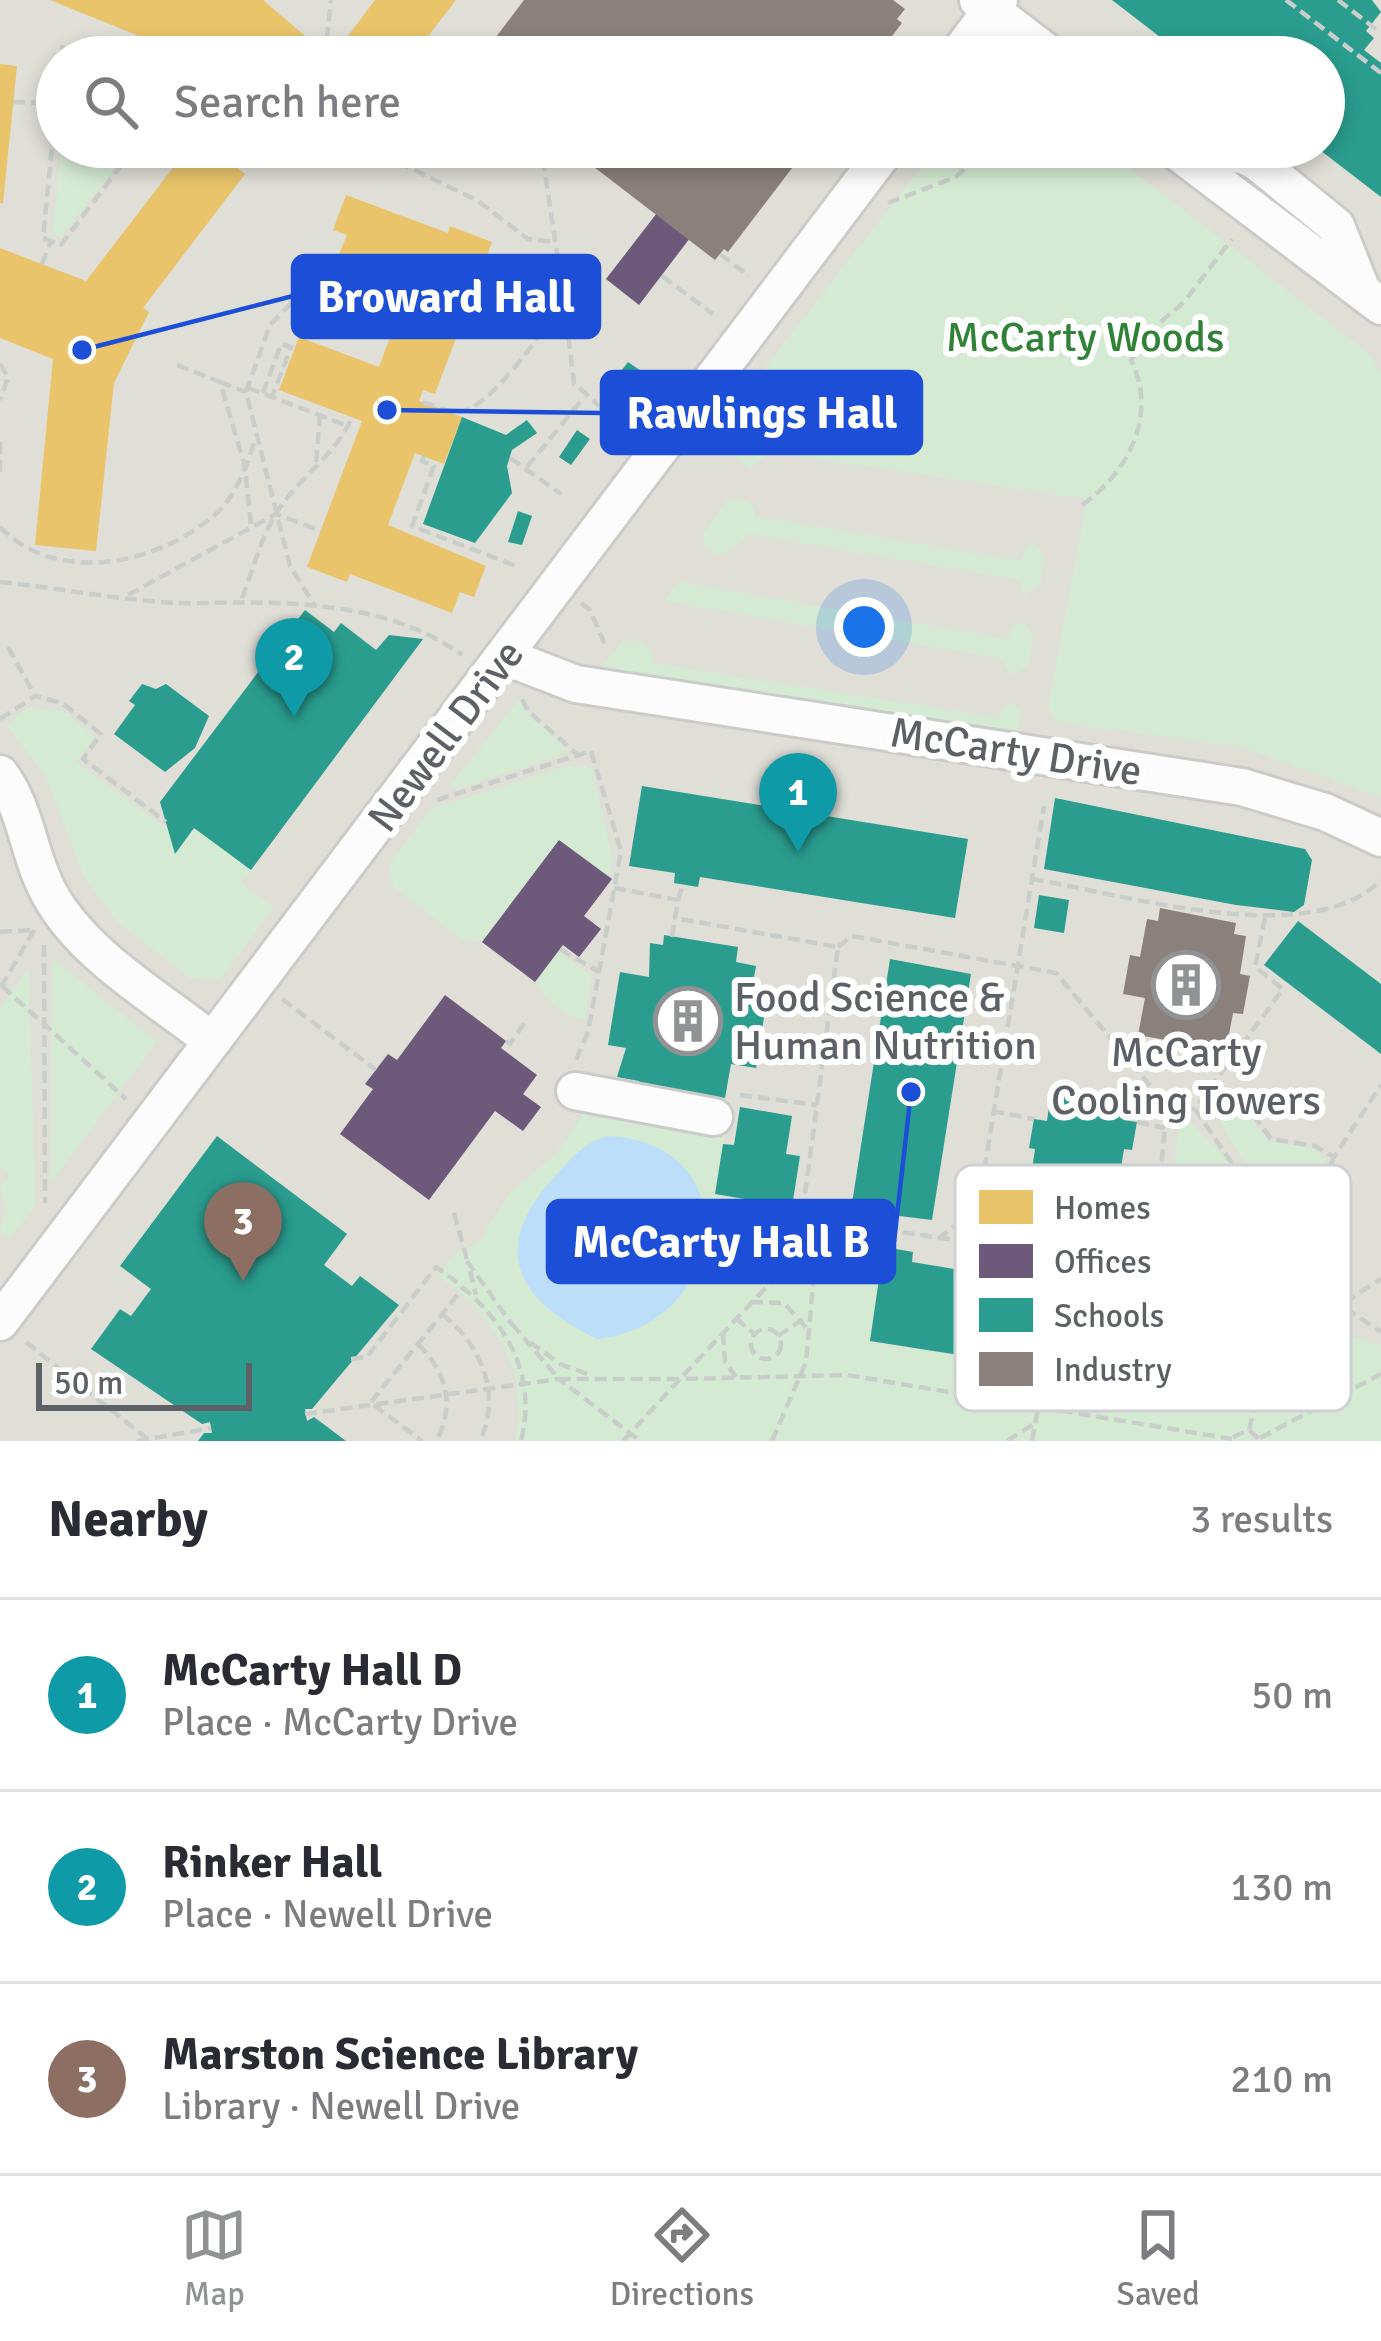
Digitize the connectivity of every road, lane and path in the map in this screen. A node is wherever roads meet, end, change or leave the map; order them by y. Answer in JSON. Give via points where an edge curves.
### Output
{"nodes":[{"id":1,"x":331,"y":0,"type":"edge"},
{"id":2,"x":1286,"y":0,"type":"edge"},
{"id":3,"x":1338,"y":0,"type":"edge"},
{"id":4,"x":989,"y":3,"type":"edge"},
{"id":5,"x":1381,"y":33,"type":"edge"},
{"id":6,"x":327,"y":36,"type":"edge"},
{"id":7,"x":969,"y":36,"type":"edge"},
{"id":8,"x":1028,"y":36,"type":"edge"},
{"id":9,"x":1333,"y":36,"type":"edge"},
{"id":10,"x":1345,"y":45,"type":"edge"},
{"id":11,"x":1381,"y":73,"type":"edge"},
{"id":12,"x":36,"y":100,"type":"edge"},
{"id":13,"x":13,"y":102,"type":"dead end"},
{"id":14,"x":50,"y":168,"type":"edge"},
{"id":15,"x":119,"y":168,"type":"edge"},
{"id":16,"x":411,"y":168,"type":"edge"},
{"id":17,"x":544,"y":168,"type":"edge"},
{"id":18,"x":872,"y":168,"type":"edge"},
{"id":19,"x":965,"y":168,"type":"edge"},
{"id":20,"x":1199,"y":168,"type":"edge"},
{"id":21,"x":888,"y":202,"type":"dead end"},
{"id":22,"x":1232,"y":239,"type":"dead end"},
{"id":23,"x":51,"y":241,"type":"junction"},
{"id":24,"x":555,"y":242,"type":"junction"},
{"id":25,"x":719,"y":254,"type":"dead end"},
{"id":26,"x":42,"y":264,"type":"dead end"},
{"id":27,"x":662,"y":276,"type":"dead end"},
{"id":28,"x":749,"y":276,"type":"dead end"},
{"id":29,"x":304,"y":290,"type":"dead end"},
{"id":30,"x":564,"y":300,"type":"junction"},
{"id":31,"x":1373,"y":300,"type":"edge"},
{"id":32,"x":712,"y":314,"type":"dead end"},
{"id":33,"x":0,"y":364,"type":"edge"},
{"id":34,"x":177,"y":365,"type":"dead end"},
{"id":35,"x":251,"y":376,"type":"junction"},
{"id":36,"x":220,"y":382,"type":"junction"},
{"id":37,"x":267,"y":383,"type":"junction"},
{"id":38,"x":247,"y":390,"type":"junction"},
{"id":39,"x":263,"y":393,"type":"junction"},
{"id":40,"x":272,"y":397,"type":"junction"},
{"id":41,"x":584,"y":397,"type":"junction"},
{"id":42,"x":0,"y":400,"type":"edge"},
{"id":43,"x":423,"y":403,"type":"dead end"},
{"id":44,"x":320,"y":416,"type":"junction"},
{"id":45,"x":352,"y":417,"type":"dead end"},
{"id":46,"x":614,"y":420,"type":"dead end"},
{"id":47,"x":348,"y":426,"type":"junction"},
{"id":48,"x":256,"y":433,"type":"junction"},
{"id":49,"x":0,"y":442,"type":"edge"},
{"id":50,"x":424,"y":457,"type":"dead end"},
{"id":51,"x":510,"y":458,"type":"dead end"},
{"id":52,"x":316,"y":462,"type":"junction"},
{"id":53,"x":244,"y":466,"type":"junction"},
{"id":54,"x":526,"y":467,"type":"junction"},
{"id":55,"x":0,"y":477,"type":"edge"},
{"id":56,"x":561,"y":494,"type":"dead end"},
{"id":57,"x":1082,"y":505,"type":"dead end"},
{"id":58,"x":276,"y":514,"type":"junction"},
{"id":59,"x":0,"y":526,"type":"edge"},
{"id":60,"x":251,"y":526,"type":"junction"},
{"id":61,"x":321,"y":531,"type":"dead end"},
{"id":62,"x":519,"y":567,"type":"dead end"},
{"id":63,"x":0,"y":582,"type":"edge"},
{"id":64,"x":128,"y":595,"type":"junction"},
{"id":65,"x":242,"y":598,"type":"junction"},
{"id":66,"x":581,"y":603,"type":"dead end"},
{"id":67,"x":314,"y":606,"type":"junction"},
{"id":68,"x":605,"y":645,"type":"dead end"},
{"id":69,"x":8,"y":647,"type":"dead end"},
{"id":70,"x":506,"y":657,"type":"junction"},
{"id":71,"x":468,"y":659,"type":"dead end"},
{"id":72,"x":520,"y":693,"type":"dead end"},
{"id":73,"x":34,"y":696,"type":"junction"},
{"id":74,"x":0,"y":719,"type":"edge"},
{"id":75,"x":578,"y":755,"type":"junction"},
{"id":76,"x":0,"y":774,"type":"edge"},
{"id":77,"x":432,"y":802,"type":"dead end"},
{"id":78,"x":1044,"y":806,"type":"dead end"},
{"id":79,"x":166,"y":822,"type":"dead end"},
{"id":80,"x":1381,"y":838,"type":"edge"},
{"id":81,"x":1032,"y":879,"type":"junction"},
{"id":82,"x":1381,"y":880,"type":"edge"},
{"id":83,"x":682,"y":884,"type":"dead end"},
{"id":84,"x":614,"y":887,"type":"junction"},
{"id":85,"x":678,"y":900,"type":"junction"},
{"id":86,"x":675,"y":918,"type":"junction"},
{"id":87,"x":1265,"y":918,"type":"junction"},
{"id":88,"x":0,"y":932,"type":"edge"},
{"id":89,"x":672,"y":937,"type":"dead end"},
{"id":90,"x":44,"y":942,"type":"dead end"},
{"id":91,"x":838,"y":946,"type":"junction"},
{"id":92,"x":560,"y":949,"type":"dead end"},
{"id":93,"x":1013,"y":966,"type":"junction"},
{"id":94,"x":598,"y":972,"type":"junction"},
{"id":95,"x":1,"y":987,"type":"edge"},
{"id":96,"x":282,"y":999,"type":"dead end"},
{"id":97,"x":526,"y":1022,"type":"dead end"},
{"id":98,"x":44,"y":1028,"type":"junction"},
{"id":99,"x":212,"y":1041,"type":"junction"},
{"id":100,"x":506,"y":1041,"type":"dead end"},
{"id":101,"x":376,"y":1070,"type":"dead end"},
{"id":102,"x":575,"y":1077,"type":"joint"},
{"id":103,"x":1381,"y":1084,"type":"edge"},
{"id":104,"x":1207,"y":1092,"type":"junction"},
{"id":105,"x":127,"y":1099,"type":"dead end"},
{"id":106,"x":817,"y":1105,"type":"junction"},
{"id":107,"x":1167,"y":1106,"type":"junction"},
{"id":108,"x":1195,"y":1108,"type":"junction"},
{"id":109,"x":992,"y":1111,"type":"junction"},
{"id":110,"x":714,"y":1117,"type":"joint"},
{"id":111,"x":1034,"y":1119,"type":"dead end"},
{"id":112,"x":1136,"y":1121,"type":"dead end"},
{"id":113,"x":1165,"y":1128,"type":"junction"},
{"id":114,"x":1334,"y":1157,"type":"junction"},
{"id":115,"x":984,"y":1165,"type":"edge"},
{"id":116,"x":1161,"y":1165,"type":"edge"},
{"id":117,"x":1233,"y":1165,"type":"edge"},
{"id":118,"x":1330,"y":1165,"type":"edge"},
{"id":119,"x":45,"y":1203,"type":"dead end"},
{"id":120,"x":454,"y":1213,"type":"dead end"},
{"id":121,"x":896,"y":1215,"type":"dead end"},
{"id":122,"x":819,"y":1220,"type":"junction"},
{"id":123,"x":955,"y":1226,"type":"edge"},
{"id":124,"x":818,"y":1232,"type":"junction"},
{"id":125,"x":893,"y":1232,"type":"junction"},
{"id":126,"x":938,"y":1239,"type":"junction"},
{"id":127,"x":955,"y":1242,"type":"edge"},
{"id":128,"x":467,"y":1262,"type":"junction"},
{"id":129,"x":1381,"y":1279,"type":"edge"},
{"id":130,"x":464,"y":1287,"type":"junction"},
{"id":131,"x":476,"y":1297,"type":"junction"},
{"id":132,"x":1351,"y":1297,"type":"edge"},
{"id":133,"x":750,"y":1302,"type":"junction"},
{"id":134,"x":1351,"y":1312,"type":"edge"},
{"id":135,"x":442,"y":1314,"type":"junction"},
{"id":136,"x":736,"y":1318,"type":"junction"},
{"id":137,"x":803,"y":1319,"type":"junction"},
{"id":138,"x":512,"y":1324,"type":"junction"},
{"id":139,"x":10,"y":1330,"type":"edge"},
{"id":140,"x":809,"y":1331,"type":"junction"},
{"id":141,"x":1381,"y":1332,"type":"edge"},
{"id":142,"x":723,"y":1333,"type":"junction"},
{"id":143,"x":754,"y":1334,"type":"junction"},
{"id":144,"x":778,"y":1336,"type":"junction"},
{"id":145,"x":418,"y":1344,"type":"junction"},
{"id":146,"x":351,"y":1358,"type":"dead end"},
{"id":147,"x":766,"y":1358,"type":"junction"},
{"id":148,"x":1381,"y":1374,"type":"edge"},
{"id":149,"x":803,"y":1376,"type":"junction"},
{"id":150,"x":765,"y":1377,"type":"junction"},
{"id":151,"x":598,"y":1378,"type":"junction"},
{"id":152,"x":680,"y":1378,"type":"junction"},
{"id":153,"x":736,"y":1378,"type":"junction"},
{"id":154,"x":559,"y":1379,"type":"junction"},
{"id":155,"x":524,"y":1382,"type":"junction"},
{"id":156,"x":489,"y":1387,"type":"junction"},
{"id":157,"x":1351,"y":1390,"type":"edge"},
{"id":158,"x":955,"y":1391,"type":"edge"},
{"id":159,"x":447,"y":1392,"type":"junction"},
{"id":160,"x":371,"y":1402,"type":"junction"},
{"id":161,"x":1036,"y":1411,"type":"edge"},
{"id":162,"x":1066,"y":1411,"type":"edge"},
{"id":163,"x":1253,"y":1411,"type":"edge"},
{"id":164,"x":1312,"y":1411,"type":"edge"},
{"id":165,"x":305,"y":1414,"type":"dead end"},
{"id":166,"x":1034,"y":1424,"type":"junction"},
{"id":167,"x":211,"y":1428,"type":"dead end"},
{"id":168,"x":1249,"y":1430,"type":"junction"},
{"id":169,"x":629,"y":1432,"type":"junction"},
{"id":170,"x":1260,"y":1439,"type":"edge"},
{"id":171,"x":151,"y":1440,"type":"edge"},
{"id":172,"x":1232,"y":1440,"type":"edge"},
{"id":173,"x":137,"y":1441,"type":"edge"},
{"id":174,"x":422,"y":1441,"type":"edge"},
{"id":175,"x":436,"y":1441,"type":"edge"},
{"id":176,"x":480,"y":1441,"type":"edge"},
{"id":177,"x":521,"y":1441,"type":"edge"},
{"id":178,"x":622,"y":1441,"type":"edge"},
{"id":179,"x":640,"y":1441,"type":"edge"},
{"id":180,"x":772,"y":1441,"type":"edge"},
{"id":181,"x":1007,"y":1441,"type":"edge"},
{"id":182,"x":1032,"y":1441,"type":"edge"}],
"edges":[{"from":1,"to":6,"type":"path"},
{"from":2,"to":9,"type":"path"},
{"from":3,"to":5,"type":"path"},
{"from":4,"to":7,"type":"street"},
{"from":4,"to":8,"type":"street"},
{"from":10,"to":11,"type":"path"},
{"from":12,"to":13,"type":"path"},
{"from":14,"to":23,"type":"path","via":[[43,238]]},
{"from":15,"to":23,"type":"path","via":[[61,245]]},
{"from":16,"to":24,"type":"path","via":[[478,201],[528,239]]},
{"from":17,"to":24,"type":"path"},
{"from":18,"to":70,"type":"street","name":"Newell Drive"},
{"from":19,"to":21,"type":"path"},
{"from":20,"to":31,"type":"street"},
{"from":22,"to":57,"type":"path","via":[[1139,345],[1131,360],[1144,385],[1140,430],[1114,479]]},
{"from":23,"to":26,"type":"path"},
{"from":24,"to":30,"type":"path"},
{"from":25,"to":28,"type":"path"},
{"from":27,"to":32,"type":"path"},
{"from":29,"to":35,"type":"path","via":[[270,325]]},
{"from":30,"to":41,"type":"path","via":[[572,372]]},
{"from":30,"to":43,"type":"path","via":[[506,377],[469,408]]},
{"from":33,"to":42,"type":"path","via":[[8,377]]},
{"from":34,"to":36,"type":"path"},
{"from":35,"to":37,"type":"path"},
{"from":35,"to":38,"type":"path"},
{"from":36,"to":38,"type":"path"},
{"from":36,"to":53,"type":"path"},
{"from":37,"to":39,"type":"path"},
{"from":37,"to":40,"type":"path","via":[[281,344],[291,347]]},
{"from":38,"to":39,"type":"path"},
{"from":38,"to":48,"type":"path"},
{"from":39,"to":40,"type":"path"},
{"from":40,"to":44,"type":"path"},
{"from":41,"to":46,"type":"path"},
{"from":41,"to":54,"type":"path"},
{"from":44,"to":47,"type":"path"},
{"from":44,"to":52,"type":"path"},
{"from":45,"to":47,"type":"path"},
{"from":47,"to":52,"type":"path"},
{"from":48,"to":53,"type":"path"},
{"from":48,"to":58,"type":"path"},
{"from":49,"to":55,"type":"path"},
{"from":50,"to":62,"type":"path","via":[[434,466],[412,526]]},
{"from":51,"to":54,"type":"path"},
{"from":52,"to":58,"type":"path"},
{"from":53,"to":59,"type":"path","via":[[219,511],[127,558],[54,562]]},
{"from":53,"to":60,"type":"path"},
{"from":54,"to":56,"type":"path"},
{"from":58,"to":60,"type":"path"},
{"from":58,"to":61,"type":"path"},
{"from":58,"to":65,"type":"path"},
{"from":58,"to":67,"type":"path","via":[[290,566]]},
{"from":60,"to":64,"type":"path"},
{"from":63,"to":64,"type":"path"},
{"from":64,"to":65,"type":"path","via":[[202,604]]},
{"from":65,"to":67,"type":"path"},
{"from":66,"to":68,"type":"path"},
{"from":67,"to":71,"type":"path","via":[[428,630]]},
{"from":69,"to":73,"type":"path"},
{"from":70,"to":80,"type":"street","name":"McCarty Drive","via":[[576,684],[1242,787]]},
{"from":70,"to":99,"type":"street","name":"Newell Drive"},
{"from":72,"to":75,"type":"path","via":[[528,711]]},
{"from":73,"to":74,"type":"path"},
{"from":73,"to":79,"type":"path","via":[[62,703],[101,734],[83,759]]},
{"from":75,"to":77,"type":"path"},
{"from":75,"to":84,"type":"path","via":[[591,751],[621,851]]},
{"from":76,"to":99,"type":"street","via":[[62,913]]},
{"from":78,"to":81,"type":"path"},
{"from":81,"to":87,"type":"path"},
{"from":81,"to":93,"type":"path"},
{"from":82,"to":87,"type":"path","via":[[1342,907]]},
{"from":83,"to":85,"type":"path"},
{"from":84,"to":85,"type":"path"},
{"from":84,"to":94,"type":"path"},
{"from":85,"to":86,"type":"path"},
{"from":86,"to":89,"type":"path"},
{"from":86,"to":91,"type":"path"},
{"from":87,"to":104,"type":"path","via":[[1255,968],[1283,989]]},
{"from":88,"to":95,"type":"path","via":[[34,930]]},
{"from":90,"to":98,"type":"path"},
{"from":91,"to":93,"type":"path","via":[[852,936]]},
{"from":91,"to":106,"type":"path"},
{"from":92,"to":94,"type":"path"},
{"from":93,"to":107,"type":"path","via":[[1056,973]]},
{"from":93,"to":109,"type":"path"},
{"from":94,"to":102,"type":"path"},
{"from":95,"to":98,"type":"path"},
{"from":96,"to":101,"type":"path"},
{"from":97,"to":100,"type":"path"},
{"from":98,"to":105,"type":"path"},
{"from":98,"to":119,"type":"path"},
{"from":99,"to":139,"type":"street","name":"Newell Drive"},
{"from":102,"to":110,"type":"street"},
{"from":103,"to":114,"type":"path"},
{"from":104,"to":108,"type":"path"},
{"from":104,"to":114,"type":"path","via":[[1242,1100],[1271,1138],[1315,1145]]},
{"from":106,"to":110,"type":"path","via":[[741,1094]]},
{"from":106,"to":122,"type":"path","via":[[805,1194]]},
{"from":107,"to":108,"type":"path"},
{"from":107,"to":113,"type":"path"},
{"from":108,"to":117,"type":"path"},
{"from":109,"to":111,"type":"path"},
{"from":109,"to":115,"type":"path"},
{"from":112,"to":113,"type":"path"},
{"from":113,"to":116,"type":"path"},
{"from":114,"to":118,"type":"path"},
{"from":120,"to":128,"type":"path"},
{"from":121,"to":125,"type":"path"},
{"from":122,"to":124,"type":"path"},
{"from":122,"to":125,"type":"path"},
{"from":123,"to":126,"type":"path"},
{"from":124,"to":133,"type":"path"},
{"from":124,"to":140,"type":"path"},
{"from":125,"to":126,"type":"path"},
{"from":126,"to":127,"type":"path"},
{"from":128,"to":131,"type":"path"},
{"from":128,"to":138,"type":"path"},
{"from":129,"to":132,"type":"path"},
{"from":130,"to":131,"type":"path"},
{"from":130,"to":135,"type":"path"},
{"from":130,"to":146,"type":"path","via":[[436,1268],[367,1357]]},
{"from":131,"to":155,"type":"path","via":[[509,1340]]},
{"from":133,"to":136,"type":"path"},
{"from":133,"to":137,"type":"path","via":[[784,1303]]},
{"from":134,"to":141,"type":"path"},
{"from":135,"to":145,"type":"path"},
{"from":135,"to":156,"type":"path","via":[[473,1346]]},
{"from":136,"to":142,"type":"path"},
{"from":136,"to":143,"type":"path"},
{"from":137,"to":140,"type":"path"},
{"from":137,"to":144,"type":"path"},
{"from":138,"to":151,"type":"path","via":[[560,1364]]},
{"from":138,"to":154,"type":"path"},
{"from":139,"to":171,"type":"path"},
{"from":140,"to":149,"type":"path"},
{"from":142,"to":152,"type":"path"},
{"from":142,"to":153,"type":"path","via":[[725,1362]]},
{"from":143,"to":144,"type":"path"},
{"from":143,"to":147,"type":"path","via":[[752,1350]]},
{"from":144,"to":147,"type":"path","via":[[779,1351]]},
{"from":145,"to":159,"type":"path"},
{"from":145,"to":160,"type":"path"},
{"from":147,"to":150,"type":"path"},
{"from":148,"to":157,"type":"path"},
{"from":149,"to":150,"type":"path"},
{"from":149,"to":158,"type":"path"},
{"from":149,"to":180,"type":"path"},
{"from":150,"to":153,"type":"path"},
{"from":151,"to":152,"type":"path"},
{"from":151,"to":154,"type":"path"},
{"from":152,"to":153,"type":"path"},
{"from":152,"to":169,"type":"path"},
{"from":154,"to":155,"type":"path"},
{"from":154,"to":169,"type":"path"},
{"from":155,"to":156,"type":"path"},
{"from":155,"to":177,"type":"path"},
{"from":156,"to":159,"type":"path"},
{"from":156,"to":176,"type":"path"},
{"from":159,"to":160,"type":"path"},
{"from":159,"to":175,"type":"path"},
{"from":160,"to":165,"type":"path"},
{"from":160,"to":174,"type":"path"},
{"from":161,"to":166,"type":"path"},
{"from":162,"to":172,"type":"path"},
{"from":163,"to":168,"type":"path"},
{"from":164,"to":170,"type":"path"},
{"from":166,"to":181,"type":"path"},
{"from":166,"to":182,"type":"path"},
{"from":167,"to":171,"type":"path"},
{"from":168,"to":170,"type":"path"},
{"from":168,"to":172,"type":"path"},
{"from":169,"to":178,"type":"path"},
{"from":169,"to":179,"type":"path"},
{"from":171,"to":173,"type":"path"}]}
